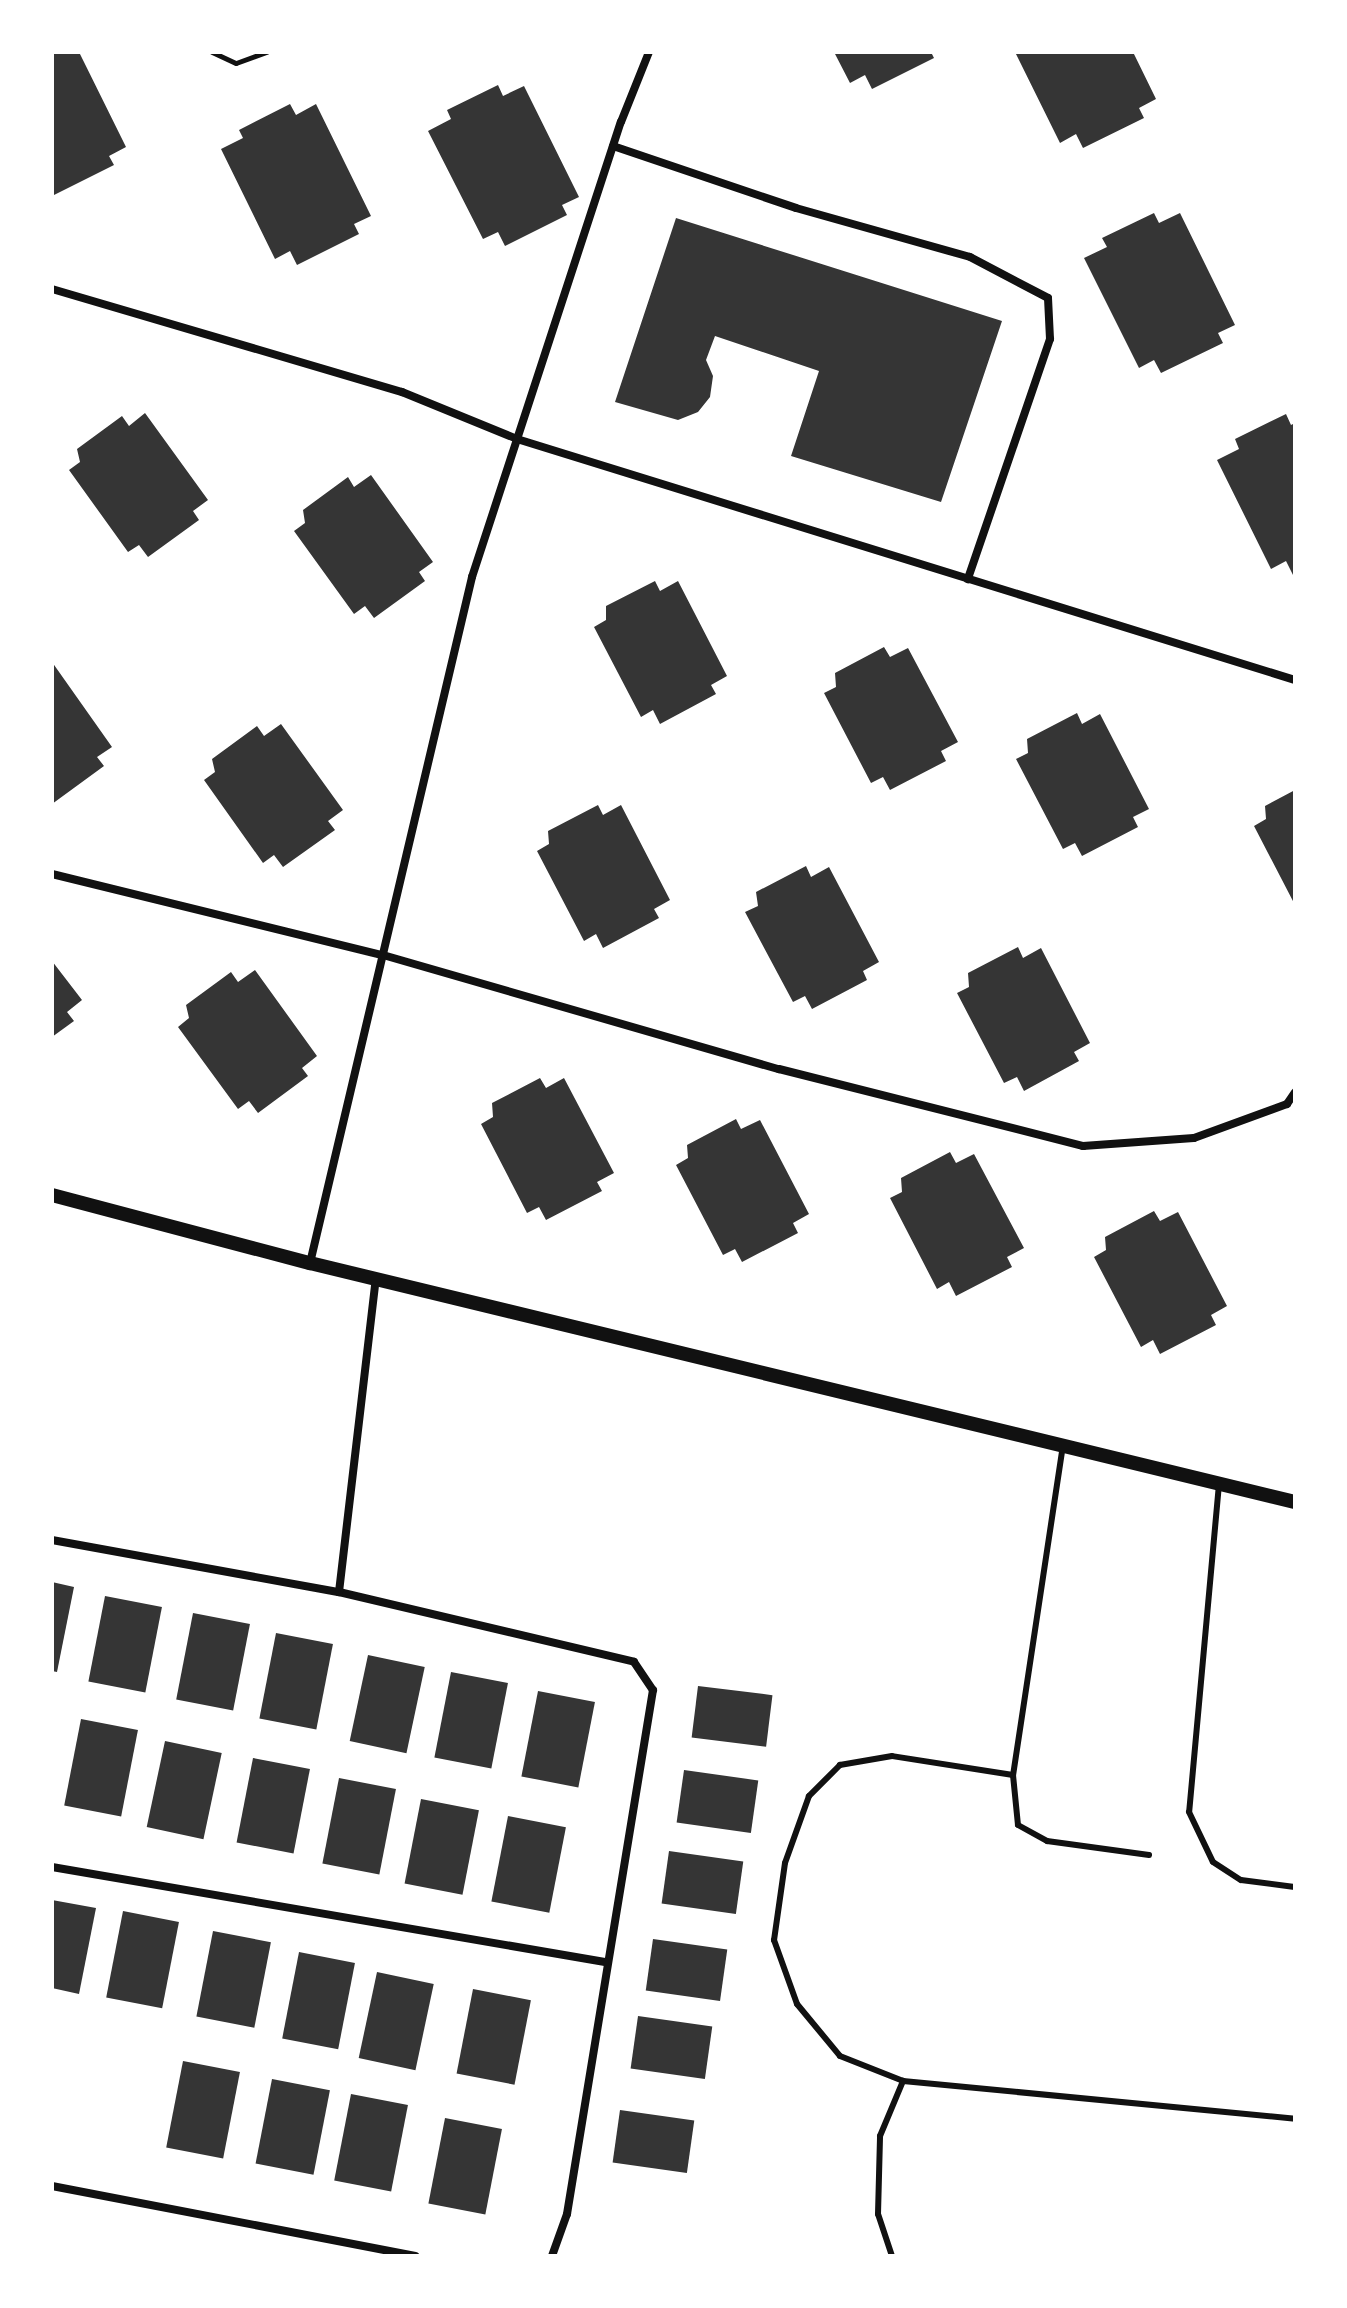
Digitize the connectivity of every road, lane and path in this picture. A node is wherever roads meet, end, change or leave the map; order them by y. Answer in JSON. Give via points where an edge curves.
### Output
{"nodes":[{"id":1,"x":212,"y":52,"type":"edge"},
{"id":2,"x":267,"y":52,"type":"edge"},
{"id":3,"x":649,"y":52,"type":"edge"},
{"id":4,"x":613,"y":146,"type":"junction"},
{"id":5,"x":52,"y":289,"type":"edge"},
{"id":6,"x":517,"y":439,"type":"junction"},
{"id":7,"x":968,"y":579,"type":"junction"},
{"id":8,"x":1295,"y":680,"type":"edge"},
{"id":9,"x":52,"y":874,"type":"edge"},
{"id":10,"x":383,"y":955,"type":"junction"},
{"id":11,"x":1295,"y":1092,"type":"edge"},
{"id":12,"x":52,"y":1195,"type":"edge"},
{"id":13,"x":310,"y":1263,"type":"junction"},
{"id":14,"x":376,"y":1279,"type":"junction"},
{"id":15,"x":1063,"y":1445,"type":"junction"},
{"id":16,"x":1219,"y":1483,"type":"junction"},
{"id":17,"x":1295,"y":1502,"type":"edge"},
{"id":18,"x":52,"y":1540,"type":"edge"},
{"id":19,"x":339,"y":1592,"type":"junction"},
{"id":20,"x":1013,"y":1775,"type":"junction"},
{"id":21,"x":1149,"y":1855,"type":"dead end"},
{"id":22,"x":52,"y":1867,"type":"edge"},
{"id":23,"x":1295,"y":1887,"type":"edge"},
{"id":24,"x":605,"y":1962,"type":"junction"},
{"id":25,"x":903,"y":2081,"type":"junction"},
{"id":26,"x":1295,"y":2119,"type":"edge"},
{"id":27,"x":52,"y":2186,"type":"edge"},
{"id":28,"x":415,"y":2256,"type":"edge"},
{"id":29,"x":552,"y":2256,"type":"edge"},
{"id":30,"x":892,"y":2256,"type":"edge"}],
"edges":[{"from":1,"to":2,"type":"path","via":[[236,63]]},
{"from":3,"to":4,"type":"street"},
{"from":4,"to":6,"type":"street"},
{"from":4,"to":7,"type":"street","via":[[796,208],[970,257],[1048,298],[1050,339]]},
{"from":5,"to":6,"type":"street","via":[[402,392]]},
{"from":6,"to":7,"type":"street"},
{"from":6,"to":10,"type":"street","via":[[472,577]]},
{"from":7,"to":8,"type":"street"},
{"from":9,"to":10,"type":"street"},
{"from":10,"to":11,"type":"street","via":[[779,1069],[1083,1146],[1194,1138],[1287,1104]]},
{"from":10,"to":13,"type":"street"},
{"from":12,"to":13,"type":"street"},
{"from":13,"to":14,"type":"street"},
{"from":14,"to":15,"type":"street"},
{"from":14,"to":19,"type":"street"},
{"from":15,"to":16,"type":"street"},
{"from":15,"to":20,"type":"lane"},
{"from":16,"to":17,"type":"street"},
{"from":16,"to":23,"type":"lane","via":[[1189,1812],[1213,1862],[1241,1880]]},
{"from":18,"to":19,"type":"street"},
{"from":19,"to":24,"type":"street","via":[[634,1662],[653,1690]]},
{"from":20,"to":21,"type":"lane","via":[[1018,1825],[1047,1841]]},
{"from":20,"to":25,"type":"lane","via":[[892,1756],[840,1765],[809,1796],[790,1850],[774,1940],[797,2004],[840,2056]]},
{"from":22,"to":24,"type":"street"},
{"from":24,"to":29,"type":"street","via":[[567,2214]]},
{"from":25,"to":26,"type":"lane"},
{"from":25,"to":30,"type":"lane","via":[[880,2136],[878,2214]]},
{"from":27,"to":28,"type":"street"}]}
